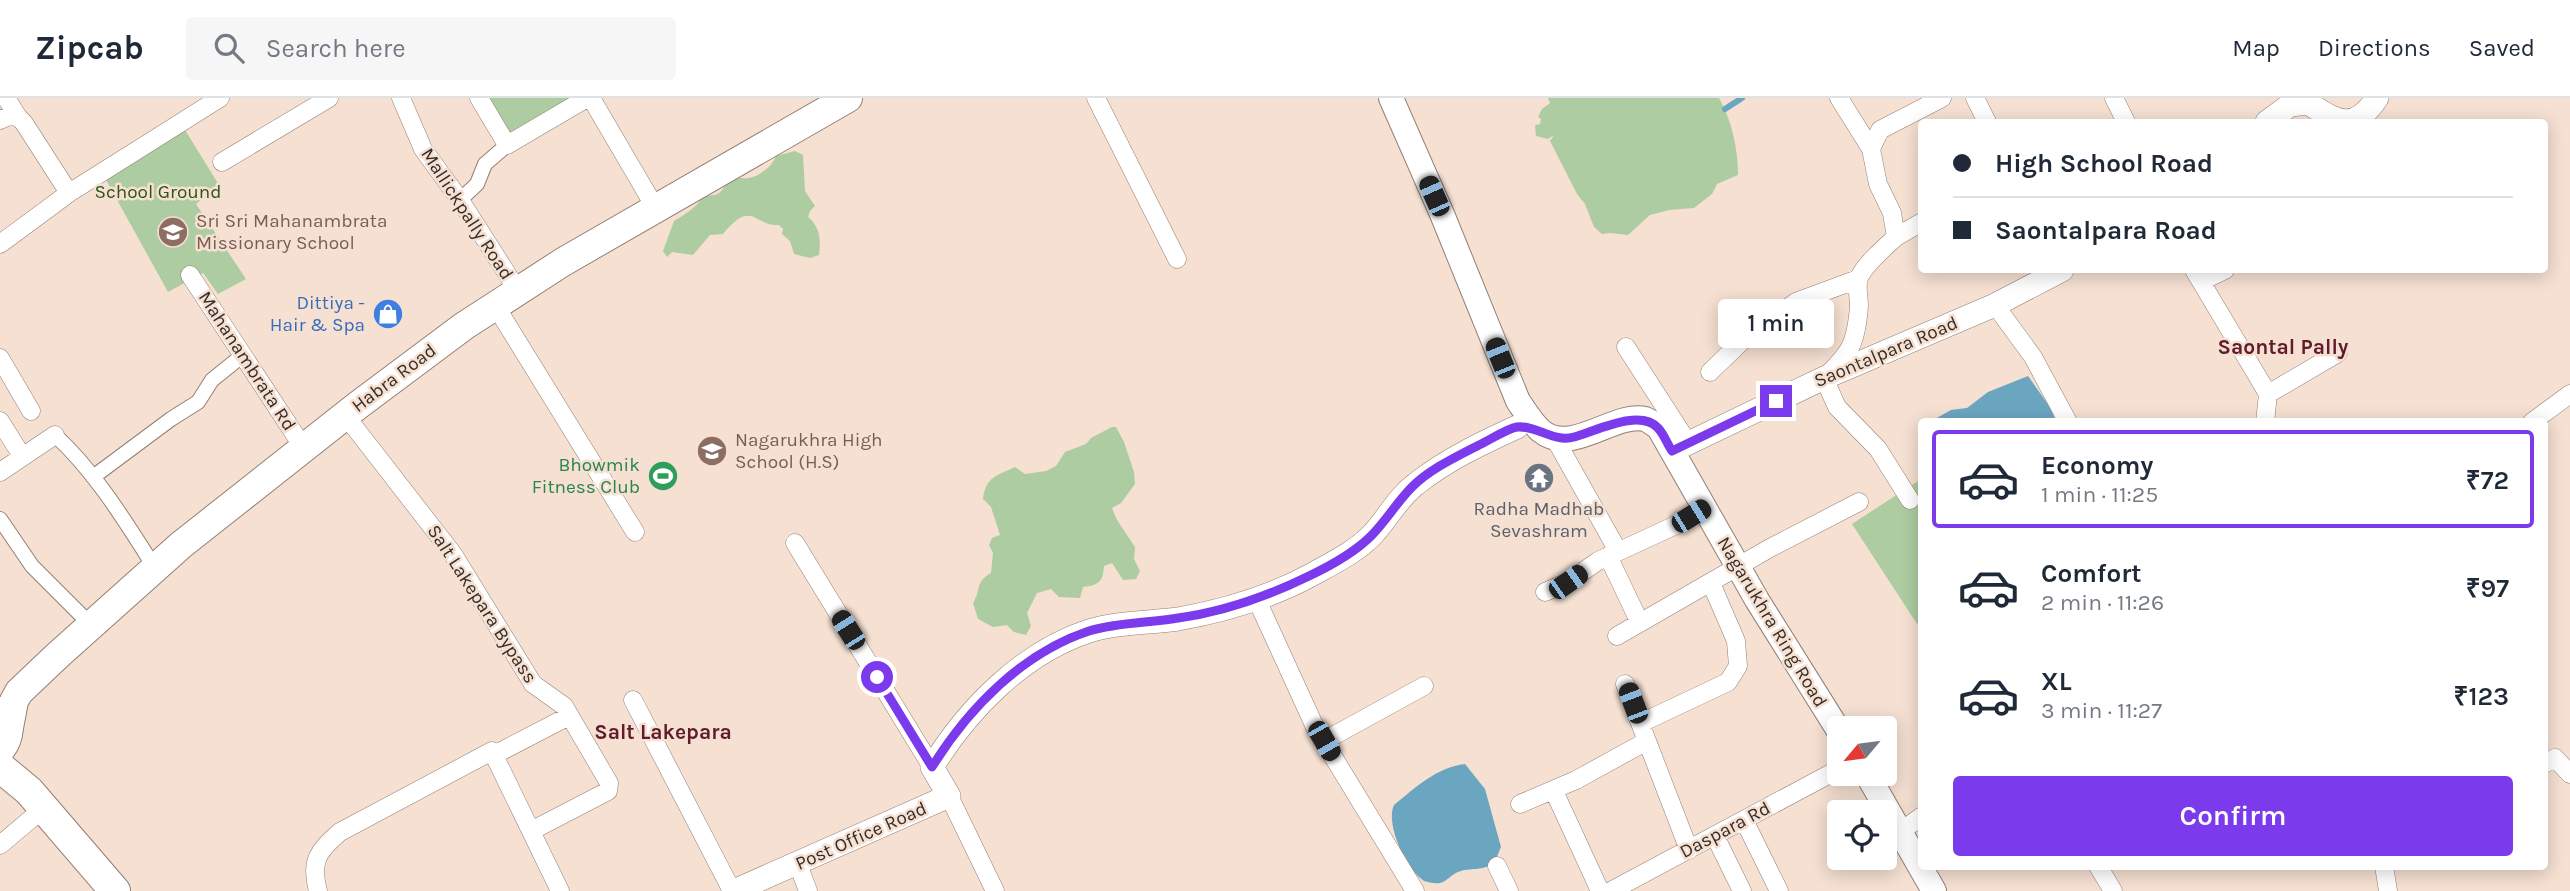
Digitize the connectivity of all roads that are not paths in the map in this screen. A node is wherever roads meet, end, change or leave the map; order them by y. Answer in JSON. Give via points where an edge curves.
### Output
{"nodes":[{"id":1,"x":6,"y":98,"type":"edge"},
{"id":2,"x":220,"y":98,"type":"edge"},
{"id":3,"x":329,"y":98,"type":"edge"},
{"id":4,"x":401,"y":98,"type":"edge"},
{"id":5,"x":479,"y":98,"type":"edge"},
{"id":6,"x":588,"y":98,"type":"edge"},
{"id":7,"x":848,"y":98,"type":"edge"},
{"id":8,"x":1096,"y":98,"type":"edge"},
{"id":9,"x":1391,"y":98,"type":"edge"},
{"id":10,"x":1839,"y":98,"type":"edge"},
{"id":11,"x":1942,"y":98,"type":"edge"},
{"id":12,"x":1975,"y":98,"type":"edge"},
{"id":13,"x":2114,"y":98,"type":"edge"},
{"id":14,"x":2376,"y":98,"type":"edge"},
{"id":15,"x":18,"y":117,"type":"junction"},
{"id":16,"x":1986,"y":119,"type":"edge"},
{"id":17,"x":2124,"y":119,"type":"edge"},
{"id":18,"x":2271,"y":119,"type":"edge"},
{"id":19,"x":2332,"y":119,"type":"edge"},
{"id":20,"x":2354,"y":119,"type":"edge"},
{"id":21,"x":0,"y":120,"type":"edge"},
{"id":22,"x":507,"y":145,"type":"junction"},
{"id":23,"x":1871,"y":149,"type":"junction"},
{"id":24,"x":222,"y":162,"type":"dead end"},
{"id":25,"x":69,"y":193,"type":"junction"},
{"id":26,"x":460,"y":200,"type":"junction"},
{"id":27,"x":656,"y":209,"type":"junction"},
{"id":28,"x":1918,"y":224,"type":"edge"},
{"id":29,"x":1896,"y":237,"type":"junction"},
{"id":30,"x":0,"y":244,"type":"edge"},
{"id":31,"x":1177,"y":259,"type":"dead end"},
{"id":32,"x":2048,"y":273,"type":"edge"},
{"id":33,"x":190,"y":275,"type":"dead end"},
{"id":34,"x":2198,"y":275,"type":"edge"},
{"id":35,"x":1858,"y":279,"type":"junction"},
{"id":36,"x":507,"y":298,"type":"junction"},
{"id":37,"x":1995,"y":304,"type":"junction"},
{"id":38,"x":1626,"y":347,"type":"dead end"},
{"id":39,"x":2338,"y":353,"type":"dead end"},
{"id":40,"x":243,"y":355,"type":"junction"},
{"id":41,"x":0,"y":358,"type":"edge"},
{"id":42,"x":1710,"y":372,"type":"dead end"},
{"id":43,"x":1824,"y":378,"type":"junction"},
{"id":44,"x":2268,"y":394,"type":"junction"},
{"id":45,"x":2570,"y":394,"type":"edge"},
{"id":46,"x":1518,"y":401,"type":"junction"},
{"id":47,"x":31,"y":411,"type":"dead end"},
{"id":48,"x":345,"y":415,"type":"junction"},
{"id":49,"x":2066,"y":418,"type":"edge"},
{"id":50,"x":2265,"y":418,"type":"edge"},
{"id":51,"x":2537,"y":418,"type":"edge"},
{"id":52,"x":0,"y":421,"type":"edge"},
{"id":53,"x":1517,"y":427,"type":"junction"},
{"id":54,"x":55,"y":435,"type":"joint"},
{"id":55,"x":1548,"y":435,"type":"junction"},
{"id":56,"x":303,"y":447,"type":"junction"},
{"id":57,"x":1680,"y":447,"type":"junction"},
{"id":58,"x":23,"y":456,"type":"junction"},
{"id":59,"x":0,"y":472,"type":"edge"},
{"id":60,"x":93,"y":477,"type":"junction"},
{"id":61,"x":1910,"y":500,"type":"dead end"},
{"id":62,"x":1859,"y":502,"type":"dead end"},
{"id":63,"x":1704,"y":508,"type":"junction"},
{"id":64,"x":0,"y":519,"type":"edge"},
{"id":65,"x":635,"y":532,"type":"dead end"},
{"id":66,"x":795,"y":543,"type":"dead end"},
{"id":67,"x":1613,"y":554,"type":"junction"},
{"id":68,"x":155,"y":568,"type":"junction"},
{"id":69,"x":1738,"y":568,"type":"junction"},
{"id":70,"x":1711,"y":583,"type":"junction"},
{"id":71,"x":1545,"y":592,"type":"dead end"},
{"id":72,"x":1256,"y":598,"type":"junction"},
{"id":73,"x":1640,"y":623,"type":"junction"},
{"id":74,"x":91,"y":625,"type":"junction"},
{"id":75,"x":1617,"y":636,"type":"dead end"},
{"id":76,"x":1625,"y":684,"type":"dead end"},
{"id":77,"x":1424,"y":686,"type":"dead end"},
{"id":78,"x":633,"y":700,"type":"dead end"},
{"id":79,"x":569,"y":716,"type":"junction"},
{"id":80,"x":1830,"y":716,"type":"edge"},
{"id":81,"x":1641,"y":723,"type":"junction"},
{"id":82,"x":1324,"y":741,"type":"junction"},
{"id":83,"x":1647,"y":741,"type":"junction"},
{"id":84,"x":11,"y":752,"type":"edge"},
{"id":85,"x":494,"y":755,"type":"junction"},
{"id":86,"x":2548,"y":762,"type":"edge"},
{"id":87,"x":932,"y":767,"type":"junction"},
{"id":88,"x":2570,"y":774,"type":"edge"},
{"id":89,"x":1827,"y":775,"type":"edge"},
{"id":90,"x":1874,"y":786,"type":"edge"},
{"id":91,"x":1554,"y":790,"type":"junction"},
{"id":92,"x":949,"y":796,"type":"junction"},
{"id":93,"x":1520,"y":803,"type":"dead end"},
{"id":94,"x":1918,"y":819,"type":"edge"},
{"id":95,"x":1744,"y":820,"type":"junction"},
{"id":96,"x":531,"y":831,"type":"junction"},
{"id":97,"x":1900,"y":832,"type":"junction"},
{"id":98,"x":1715,"y":836,"type":"junction"},
{"id":99,"x":0,"y":845,"type":"edge"},
{"id":100,"x":1689,"y":849,"type":"junction"},
{"id":101,"x":1918,"y":863,"type":"edge"},
{"id":102,"x":798,"y":864,"type":"junction"},
{"id":103,"x":1497,"y":866,"type":"dead end"},
{"id":104,"x":1922,"y":870,"type":"edge"},
{"id":105,"x":2100,"y":870,"type":"edge"},
{"id":106,"x":2385,"y":870,"type":"edge"},
{"id":107,"x":107,"y":888,"type":"edge"},
{"id":108,"x":318,"y":891,"type":"edge"},
{"id":109,"x":560,"y":891,"type":"edge"},
{"id":110,"x":733,"y":891,"type":"edge"},
{"id":111,"x":808,"y":891,"type":"edge"},
{"id":112,"x":995,"y":891,"type":"edge"},
{"id":113,"x":1415,"y":891,"type":"edge"},
{"id":114,"x":1509,"y":891,"type":"edge"},
{"id":115,"x":1600,"y":891,"type":"edge"},
{"id":116,"x":1611,"y":891,"type":"edge"},
{"id":117,"x":1742,"y":891,"type":"edge"},
{"id":118,"x":1779,"y":891,"type":"edge"},
{"id":119,"x":1934,"y":891,"type":"edge"},
{"id":120,"x":2113,"y":891,"type":"edge"},
{"id":121,"x":2388,"y":891,"type":"edge"}],
"edges":[{"from":1,"to":15,"type":"street"},
{"from":2,"to":25,"type":"street"},
{"from":3,"to":24,"type":"street"},
{"from":4,"to":26,"type":"street","name":"Mallickpally Road","via":[[423,149]]},
{"from":5,"to":22,"type":"street"},
{"from":6,"to":22,"type":"street"},
{"from":6,"to":27,"type":"street"},
{"from":7,"to":27,"type":"main road","name":"Habra Road"},
{"from":8,"to":31,"type":"street"},
{"from":9,"to":46,"type":"main road"},
{"from":10,"to":23,"type":"street"},
{"from":11,"to":23,"type":"street","via":[[1880,130]]},
{"from":12,"to":16,"type":"street"},
{"from":13,"to":17,"type":"street"},
{"from":14,"to":20,"type":"street"},
{"from":15,"to":21,"type":"street"},
{"from":15,"to":25,"type":"street"},
{"from":18,"to":19,"type":"street","via":[[2290,105],[2308,103]]},
{"from":22,"to":26,"type":"street","via":[[485,164],[477,184]]},
{"from":23,"to":29,"type":"street"},
{"from":25,"to":30,"type":"street"},
{"from":26,"to":36,"type":"street","name":"Mallickpally Road"},
{"from":27,"to":36,"type":"main road","name":"Habra Road"},
{"from":28,"to":29,"type":"street"},
{"from":29,"to":35,"type":"street"},
{"from":32,"to":37,"type":"street","name":"Saontalpara Road"},
{"from":33,"to":40,"type":"street","name":"Mahanambrata Rd"},
{"from":34,"to":44,"type":"street"},
{"from":35,"to":42,"type":"street","via":[[1796,302],[1741,342]]},
{"from":35,"to":43,"type":"street","via":[[1855,341]]},
{"from":36,"to":48,"type":"main road","name":"Habra Road"},
{"from":36,"to":65,"type":"street","name":"Mallickpally Road"},
{"from":37,"to":43,"type":"street","name":"Saontalpara Road"},
{"from":37,"to":49,"type":"street","via":[[2033,357]]},
{"from":38,"to":57,"type":"street"},
{"from":39,"to":44,"type":"street"},
{"from":40,"to":56,"type":"street","name":"Mahanambrata Rd"},
{"from":40,"to":60,"type":"street","via":[[212,380],[198,401]]},
{"from":41,"to":47,"type":"street"},
{"from":43,"to":57,"type":"street","name":"Saontalpara Road"},
{"from":43,"to":61,"type":"street","via":[[1837,408],[1878,449]]},
{"from":44,"to":50,"type":"street"},
{"from":45,"to":51,"type":"street"},
{"from":46,"to":53,"type":"street"},
{"from":46,"to":55,"type":"main road"},
{"from":48,"to":56,"type":"main road","name":"Habra Road"},
{"from":48,"to":79,"type":"street","name":"Salt Lakepara Bypass","via":[[453,554],[533,684],[559,701]]},
{"from":52,"to":58,"type":"street"},
{"from":53,"to":55,"type":"street"},
{"from":53,"to":72,"type":"street","via":[[1449,461],[1414,485],[1347,555]]},
{"from":54,"to":58,"type":"street"},
{"from":54,"to":60,"type":"street"},
{"from":55,"to":57,"type":"main road","name":"Nagarukhra Ring Road","via":[[1570,439],[1635,419],[1648,420]]},
{"from":55,"to":67,"type":"street"},
{"from":56,"to":68,"type":"main road","name":"Habra Road"},
{"from":57,"to":63,"type":"main road","name":"Nagarukhra Ring Road"},
{"from":58,"to":59,"type":"street"},
{"from":60,"to":68,"type":"street"},
{"from":62,"to":69,"type":"street"},
{"from":63,"to":67,"type":"street"},
{"from":63,"to":69,"type":"main road","name":"Nagarukhra Ring Road"},
{"from":64,"to":74,"type":"street","via":[[32,566]]},
{"from":66,"to":87,"type":"street"},
{"from":67,"to":71,"type":"street"},
{"from":67,"to":73,"type":"street"},
{"from":68,"to":74,"type":"main road","name":"Habra Road"},
{"from":69,"to":70,"type":"street"},
{"from":69,"to":80,"type":"main road","name":"Nagarukhra Ring Road"},
{"from":70,"to":73,"type":"street"},
{"from":70,"to":81,"type":"street","via":[[1736,641],[1738,666],[1728,682]]},
{"from":72,"to":82,"type":"street"},
{"from":72,"to":87,"type":"street","via":[[1181,618],[1116,625],[1062,642],[1001,683],[948,741]]},
{"from":73,"to":75,"type":"street"},
{"from":74,"to":84,"type":"main road","name":"Habra Road"},
{"from":76,"to":81,"type":"street"},
{"from":77,"to":82,"type":"street"},
{"from":78,"to":110,"type":"street"},
{"from":79,"to":85,"type":"street"},
{"from":79,"to":96,"type":"street","name":"Salt Lakepara Bypass","via":[[609,788]]},
{"from":81,"to":83,"type":"street"},
{"from":82,"to":113,"type":"street"},
{"from":83,"to":91,"type":"street"},
{"from":83,"to":100,"type":"street"},
{"from":84,"to":99,"type":"street"},
{"from":84,"to":107,"type":"highway"},
{"from":85,"to":96,"type":"street"},
{"from":85,"to":108,"type":"street","via":[[492,751],[340,832],[316,856]]},
{"from":86,"to":88,"type":"street","via":[[2555,758]]},
{"from":87,"to":92,"type":"street"},
{"from":89,"to":95,"type":"street","name":"Daspara Rd"},
{"from":90,"to":97,"type":"main road"},
{"from":91,"to":93,"type":"street"},
{"from":91,"to":115,"type":"street"},
{"from":92,"to":102,"type":"street","name":"Post Office Road"},
{"from":92,"to":112,"type":"street"},
{"from":94,"to":97,"type":"street"},
{"from":95,"to":98,"type":"street","name":"Daspara Rd"},
{"from":95,"to":118,"type":"street"},
{"from":96,"to":109,"type":"street"},
{"from":97,"to":101,"type":"main road"},
{"from":98,"to":100,"type":"street","name":"Daspara Rd"},
{"from":98,"to":117,"type":"street"},
{"from":100,"to":116,"type":"street","name":"Daspara Rd"},
{"from":102,"to":110,"type":"street","name":"Post Office Road"},
{"from":102,"to":111,"type":"street"},
{"from":103,"to":114,"type":"street"},
{"from":104,"to":119,"type":"main road"},
{"from":105,"to":120,"type":"street"},
{"from":106,"to":121,"type":"street"}]}
